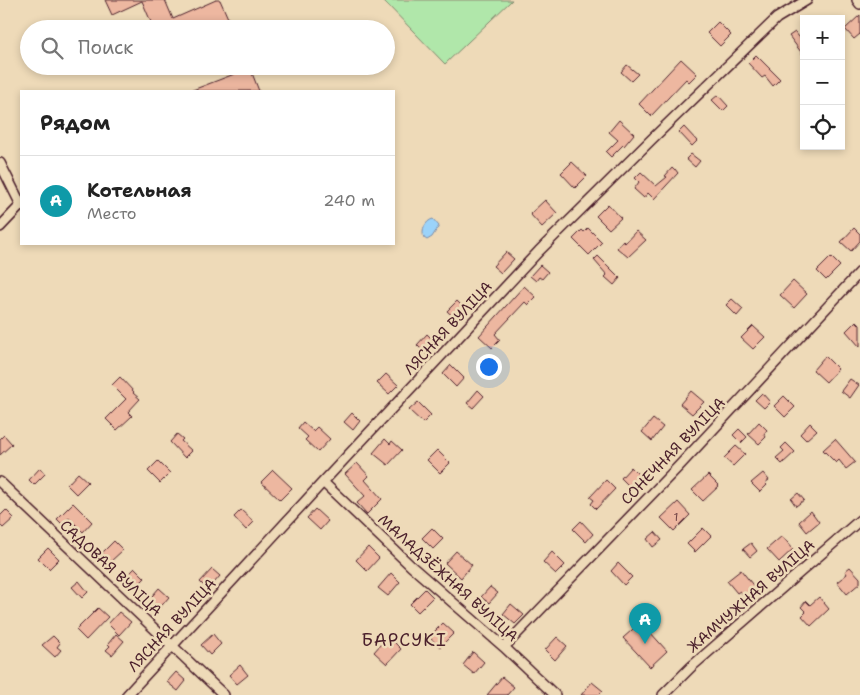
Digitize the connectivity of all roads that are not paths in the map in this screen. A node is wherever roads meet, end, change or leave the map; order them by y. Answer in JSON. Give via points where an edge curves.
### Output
{"nodes":[{"id":1,"x":807,"y":0,"type":"edge"},
{"id":2,"x":857,"y":0,"type":"edge"},
{"id":3,"x":860,"y":4,"type":"edge"},
{"id":4,"x":0,"y":163,"type":"edge"},
{"id":5,"x":20,"y":203,"type":"edge"},
{"id":6,"x":20,"y":206,"type":"edge"},
{"id":7,"x":0,"y":227,"type":"edge"},
{"id":8,"x":860,"y":272,"type":"edge"},
{"id":9,"x":0,"y":482,"type":"edge"},
{"id":10,"x":323,"y":482,"type":"junction"},
{"id":11,"x":860,"y":520,"type":"edge"},
{"id":12,"x":172,"y":645,"type":"junction"},
{"id":13,"x":504,"y":647,"type":"junction"},
{"id":14,"x":127,"y":695,"type":"edge"},
{"id":15,"x":224,"y":695,"type":"edge"},
{"id":16,"x":555,"y":695,"type":"edge"},
{"id":17,"x":663,"y":695,"type":"edge"}],
"edges":[{"from":1,"to":10,"type":"street","name":"ЛЯСНАЯ ВУЛІЦА","via":[[777,18],[631,160],[539,252]]},
{"from":2,"to":3,"type":"street"},
{"from":4,"to":5,"type":"street"},
{"from":6,"to":7,"type":"street"},
{"from":8,"to":13,"type":"street","name":"СОНЕЧНАЯ ВУЛІЦА"},
{"from":9,"to":12,"type":"street","name":"САДОВАЯ ВУЛІЦА"},
{"from":10,"to":12,"type":"street","name":"ЛЯСНАЯ ВУЛІЦА"},
{"from":10,"to":13,"type":"street","name":"МАЛАДЗЁЖНАЯ ВУЛІЦА","via":[[411,566]]},
{"from":11,"to":17,"type":"street","name":"ЖАМЧУЖНАЯ ВУЛІЦА"},
{"from":12,"to":14,"type":"street","name":"ЛЯСНАЯ ВУЛІЦА"},
{"from":12,"to":15,"type":"street","name":"САДОВАЯ ВУЛІЦА"},
{"from":13,"to":16,"type":"street","name":"МАЛАДЗЁЖНАЯ ВУЛІЦА"}]}
